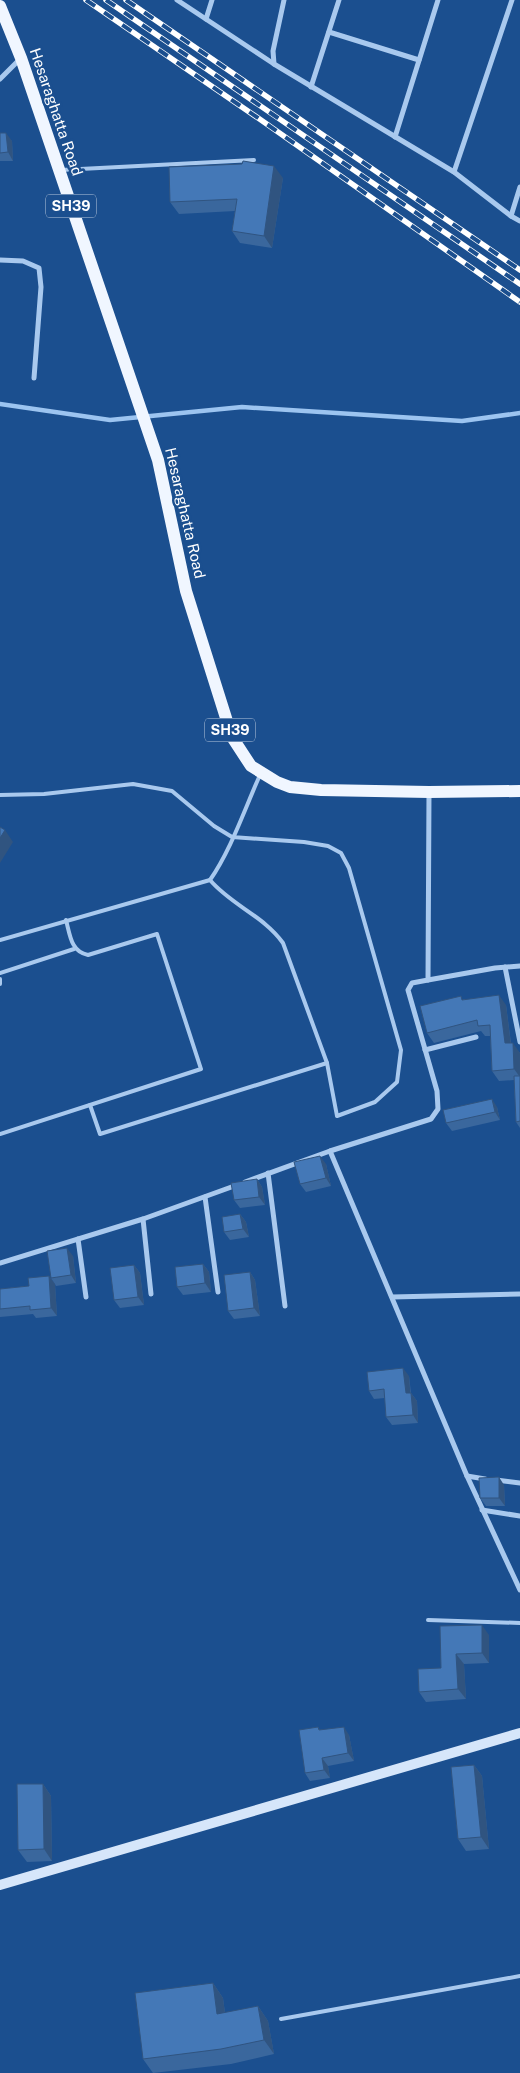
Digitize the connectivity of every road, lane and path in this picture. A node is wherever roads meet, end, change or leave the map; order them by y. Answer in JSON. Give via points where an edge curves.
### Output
{"nodes":[{"id":1,"x":177,"y":0,"type":"edge"},
{"id":2,"x":212,"y":0,"type":"edge"},
{"id":3,"x":284,"y":0,"type":"edge"},
{"id":4,"x":339,"y":0,"type":"edge"},
{"id":5,"x":438,"y":0,"type":"edge"},
{"id":6,"x":512,"y":0,"type":"edge"},
{"id":7,"x":0,"y":6,"type":"edge"},
{"id":8,"x":206,"y":19,"type":"junction"},
{"id":9,"x":329,"y":32,"type":"junction"},
{"id":10,"x":21,"y":58,"type":"junction"},
{"id":11,"x":419,"y":60,"type":"junction"},
{"id":12,"x":274,"y":64,"type":"junction"},
{"id":13,"x":0,"y":79,"type":"edge"},
{"id":14,"x":311,"y":87,"type":"junction"},
{"id":15,"x":395,"y":137,"type":"junction"},
{"id":16,"x":254,"y":160,"type":"dead end"},
{"id":17,"x":59,"y":170,"type":"junction"},
{"id":18,"x":454,"y":172,"type":"junction"},
{"id":19,"x":520,"y":188,"type":"edge"},
{"id":20,"x":511,"y":216,"type":"junction"},
{"id":21,"x":520,"y":221,"type":"edge"},
{"id":22,"x":0,"y":260,"type":"edge"},
{"id":23,"x":34,"y":378,"type":"dead end"},
{"id":24,"x":261,"y":773,"type":"junction"},
{"id":25,"x":520,"y":790,"type":"edge"},
{"id":26,"x":429,"y":792,"type":"junction"},
{"id":27,"x":0,"y":794,"type":"edge"},
{"id":28,"x":232,"y":837,"type":"junction"},
{"id":29,"x":210,"y":880,"type":"junction"},
{"id":30,"x":66,"y":920,"type":"junction"},
{"id":31,"x":0,"y":940,"type":"edge"},
{"id":32,"x":74,"y":949,"type":"junction"},
{"id":33,"x":520,"y":966,"type":"edge"},
{"id":34,"x":505,"y":967,"type":"junction"},
{"id":35,"x":0,"y":973,"type":"edge"},
{"id":36,"x":0,"y":979,"type":"edge"},
{"id":37,"x":428,"y":980,"type":"junction"},
{"id":38,"x":0,"y":984,"type":"edge"},
{"id":39,"x":476,"y":1037,"type":"dead end"},
{"id":40,"x":520,"y":1042,"type":"edge"},
{"id":41,"x":425,"y":1050,"type":"junction"},
{"id":42,"x":327,"y":1064,"type":"junction"},
{"id":43,"x":90,"y":1105,"type":"junction"},
{"id":44,"x":0,"y":1134,"type":"edge"},
{"id":45,"x":330,"y":1151,"type":"junction"},
{"id":46,"x":268,"y":1173,"type":"junction"},
{"id":47,"x":205,"y":1197,"type":"junction"},
{"id":48,"x":143,"y":1218,"type":"junction"},
{"id":49,"x":78,"y":1239,"type":"junction"},
{"id":50,"x":0,"y":1263,"type":"edge"},
{"id":51,"x":218,"y":1292,"type":"dead end"},
{"id":52,"x":151,"y":1294,"type":"dead end"},
{"id":53,"x":520,"y":1294,"type":"edge"},
{"id":54,"x":86,"y":1297,"type":"dead end"},
{"id":55,"x":392,"y":1297,"type":"junction"},
{"id":56,"x":285,"y":1306,"type":"dead end"},
{"id":57,"x":467,"y":1476,"type":"junction"},
{"id":58,"x":520,"y":1483,"type":"edge"},
{"id":59,"x":482,"y":1510,"type":"junction"},
{"id":60,"x":520,"y":1516,"type":"edge"},
{"id":61,"x":520,"y":1590,"type":"edge"},
{"id":62,"x":428,"y":1620,"type":"dead end"},
{"id":63,"x":520,"y":1623,"type":"edge"},
{"id":64,"x":520,"y":1733,"type":"edge"},
{"id":65,"x":0,"y":1885,"type":"edge"},
{"id":66,"x":520,"y":1976,"type":"edge"},
{"id":67,"x":281,"y":2019,"type":"dead end"}],
"edges":[{"from":1,"to":8,"type":"street"},
{"from":2,"to":8,"type":"street"},
{"from":3,"to":12,"type":"street","via":[[273,51]]},
{"from":4,"to":9,"type":"street"},
{"from":5,"to":11,"type":"street"},
{"from":6,"to":18,"type":"street"},
{"from":7,"to":10,"type":"main road","name":"Hesaraghatta Road","number":"SH39"},
{"from":8,"to":12,"type":"street"},
{"from":9,"to":11,"type":"street"},
{"from":9,"to":14,"type":"street"},
{"from":10,"to":13,"type":"street"},
{"from":10,"to":17,"type":"main road","name":"Hesaraghatta Road","number":"SH39"},
{"from":11,"to":15,"type":"street"},
{"from":12,"to":14,"type":"street"},
{"from":14,"to":15,"type":"street"},
{"from":15,"to":18,"type":"street"},
{"from":16,"to":17,"type":"lane"},
{"from":17,"to":24,"type":"main road","name":"Hesaraghatta Road","number":"SH39","via":[[158,460],[186,591],[232,738],[251,766]]},
{"from":18,"to":20,"type":"street"},
{"from":19,"to":20,"type":"street"},
{"from":20,"to":21,"type":"street"},
{"from":22,"to":23,"type":"street","via":[[23,261],[39,268],[41,288]]},
{"from":24,"to":26,"type":"main road","name":"Hesaraghatta Road","number":"SH39","via":[[290,787]]},
{"from":24,"to":28,"type":"lane"},
{"from":25,"to":26,"type":"main road","name":"Hesaraghatta Road","number":"SH39"},
{"from":26,"to":37,"type":"street"},
{"from":27,"to":28,"type":"lane","via":[[44,794],[133,784],[172,791]]},
{"from":28,"to":29,"type":"lane"},
{"from":28,"to":42,"type":"lane","via":[[328,846],[341,852],[349,868],[401,1050],[397,1082],[375,1102],[337,1116]]},
{"from":29,"to":30,"type":"lane"},
{"from":29,"to":42,"type":"lane","via":[[274,930],[283,943]]},
{"from":30,"to":31,"type":"lane"},
{"from":30,"to":32,"type":"lane"},
{"from":32,"to":35,"type":"lane"},
{"from":32,"to":43,"type":"lane","via":[[88,955],[157,934],[201,1068]]},
{"from":33,"to":34,"type":"street"},
{"from":34,"to":37,"type":"street"},
{"from":34,"to":40,"type":"street"},
{"from":36,"to":38,"type":"lane"},
{"from":37,"to":41,"type":"street","via":[[412,983],[408,990]]},
{"from":39,"to":41,"type":"street"},
{"from":41,"to":45,"type":"street","via":[[437,1092],[438,1109],[432,1120]]},
{"from":42,"to":43,"type":"lane","via":[[100,1134]]},
{"from":43,"to":44,"type":"lane"},
{"from":45,"to":46,"type":"street"},
{"from":45,"to":55,"type":"street"},
{"from":46,"to":47,"type":"street"},
{"from":46,"to":56,"type":"street"},
{"from":47,"to":48,"type":"street"},
{"from":47,"to":51,"type":"street"},
{"from":48,"to":49,"type":"street"},
{"from":48,"to":52,"type":"street"},
{"from":49,"to":50,"type":"street"},
{"from":49,"to":54,"type":"street"},
{"from":53,"to":55,"type":"street"},
{"from":55,"to":57,"type":"street"},
{"from":57,"to":58,"type":"street"},
{"from":57,"to":59,"type":"street"},
{"from":59,"to":60,"type":"street"},
{"from":59,"to":61,"type":"street"},
{"from":62,"to":63,"type":"lane"},
{"from":64,"to":65,"type":"street"},
{"from":66,"to":67,"type":"lane"}]}
